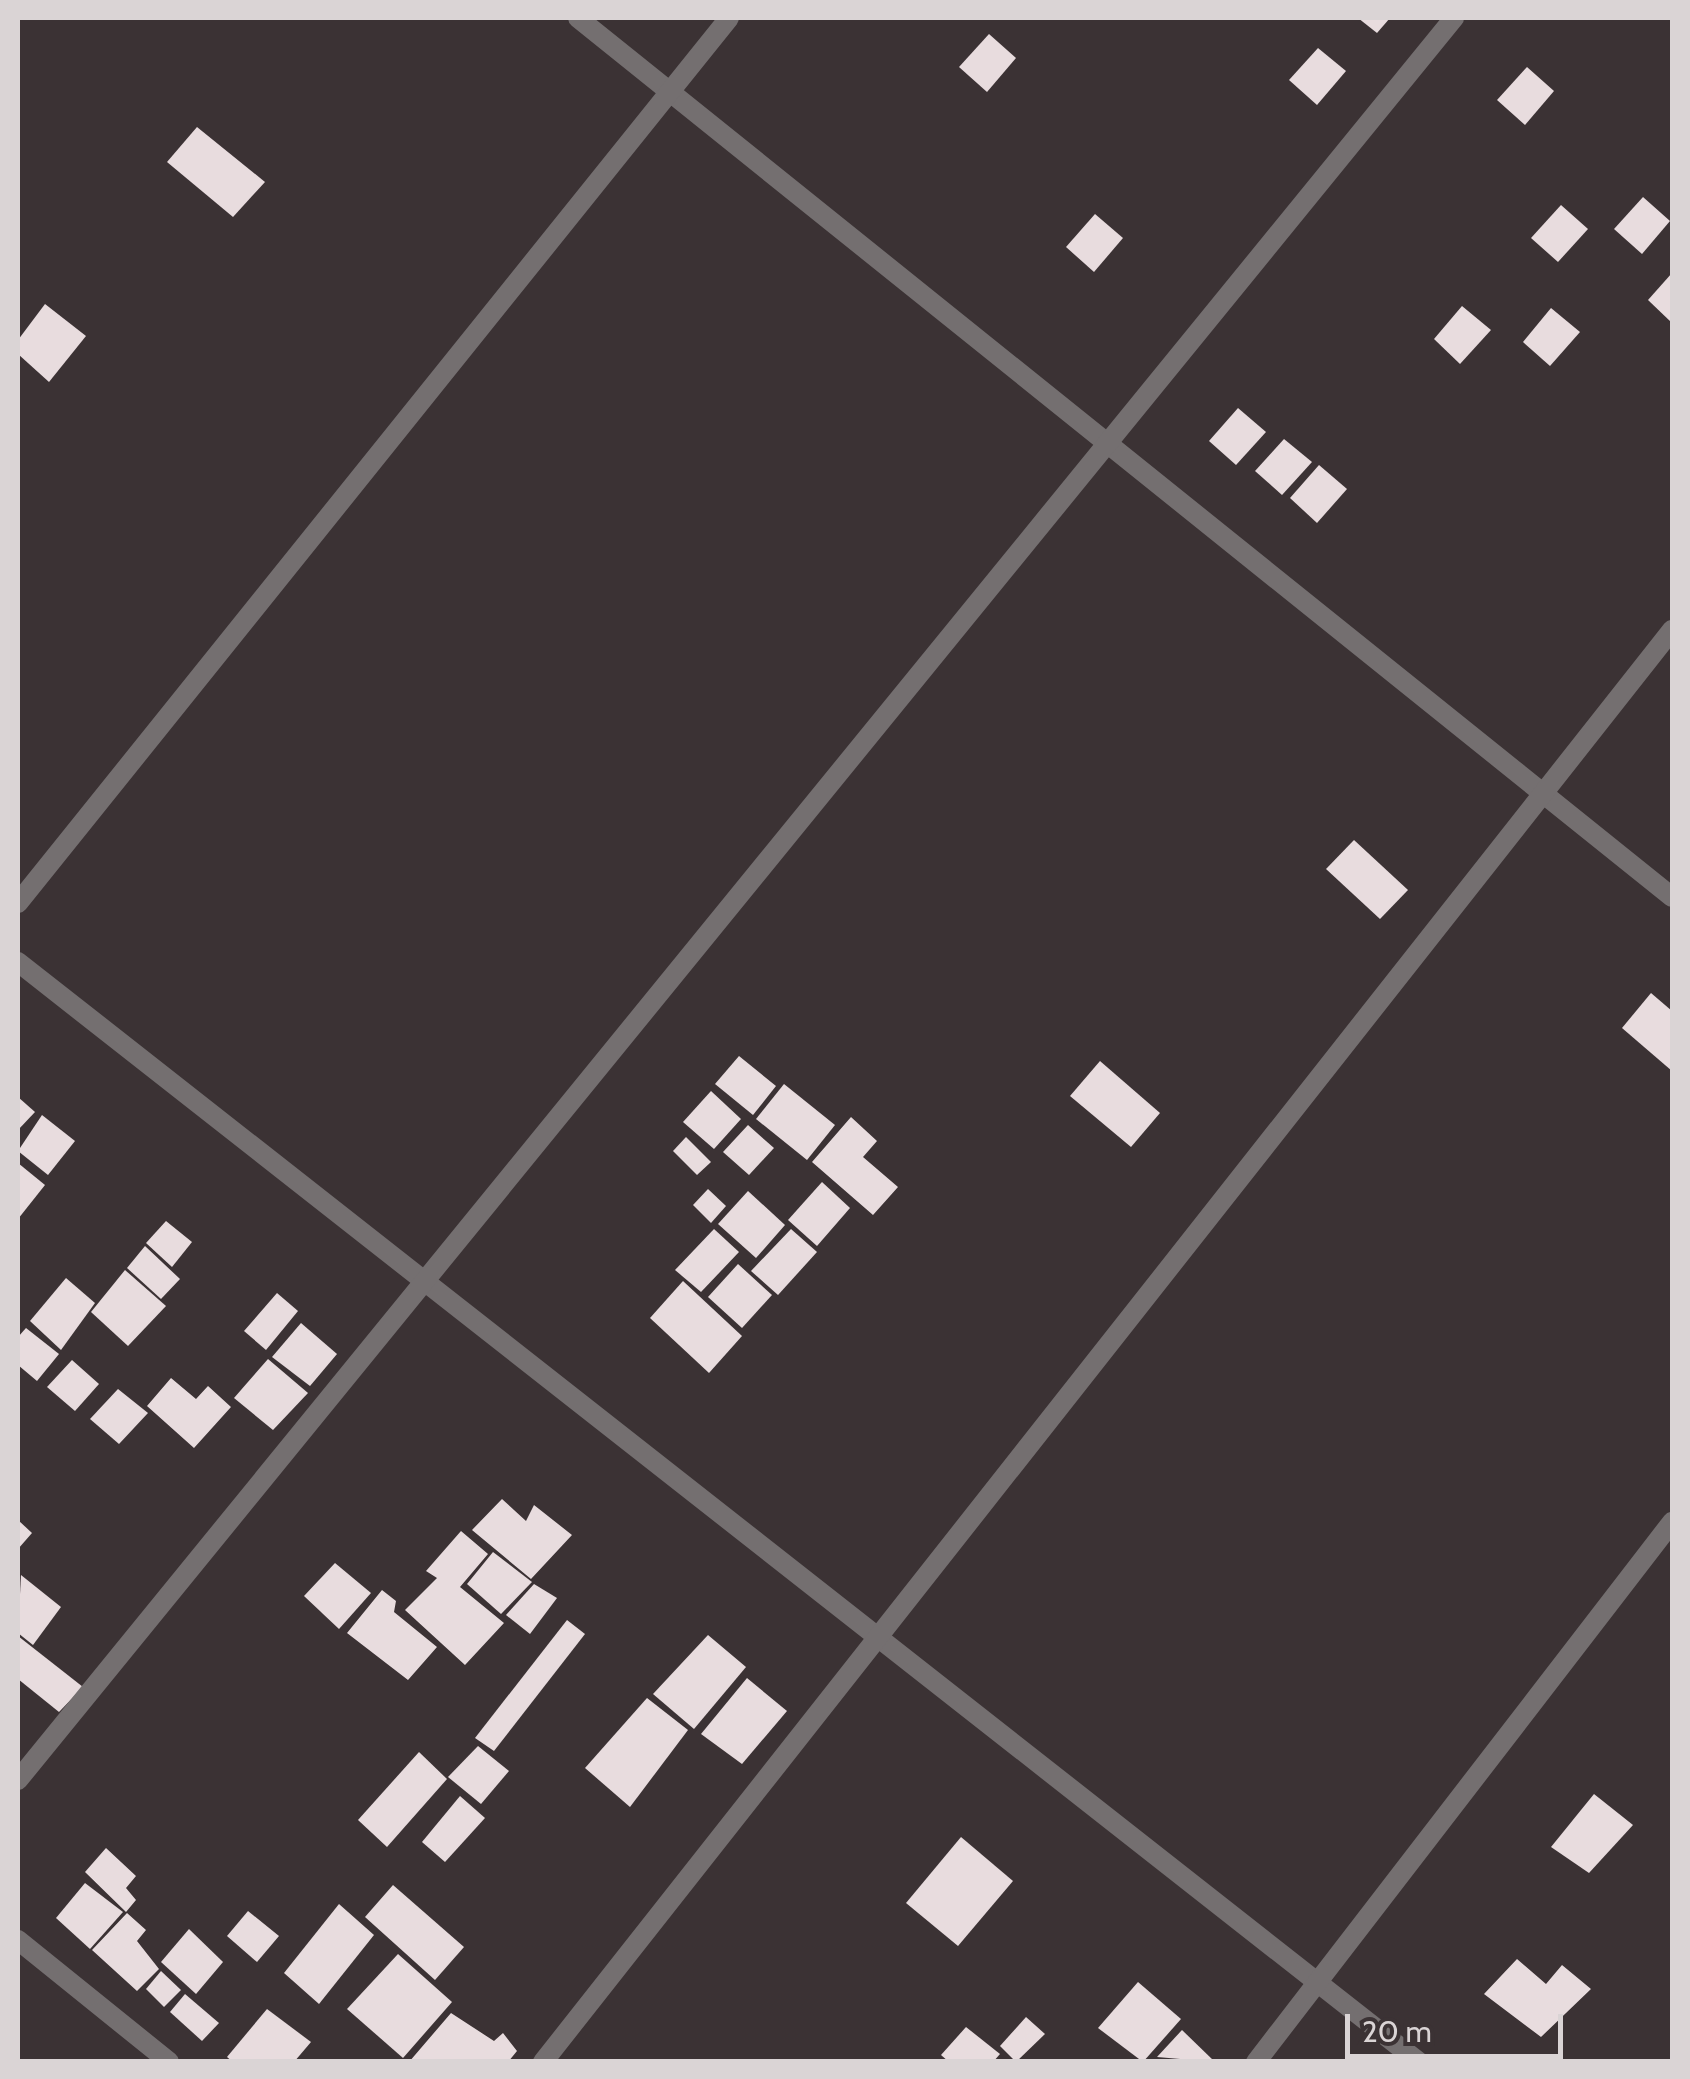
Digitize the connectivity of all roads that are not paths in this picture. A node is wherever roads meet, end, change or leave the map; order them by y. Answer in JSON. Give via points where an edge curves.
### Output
{"nodes":[{"id":1,"x":578,"y":18,"type":"edge"},
{"id":2,"x":729,"y":18,"type":"edge"},
{"id":3,"x":1454,"y":18,"type":"edge"},
{"id":4,"x":672,"y":91,"type":"junction"},
{"id":5,"x":1111,"y":441,"type":"junction"},
{"id":6,"x":1672,"y":630,"type":"edge"},
{"id":7,"x":1540,"y":792,"type":"junction"},
{"id":8,"x":1672,"y":898,"type":"edge"},
{"id":9,"x":18,"y":903,"type":"edge"},
{"id":10,"x":18,"y":962,"type":"edge"},
{"id":11,"x":428,"y":1278,"type":"junction"},
{"id":12,"x":1672,"y":1522,"type":"edge"},
{"id":13,"x":878,"y":1640,"type":"junction"},
{"id":14,"x":18,"y":1780,"type":"edge"},
{"id":15,"x":18,"y":1940,"type":"edge"},
{"id":16,"x":1316,"y":1983,"type":"junction"},
{"id":17,"x":169,"y":2062,"type":"edge"},
{"id":18,"x":542,"y":2062,"type":"edge"},
{"id":19,"x":1256,"y":2062,"type":"edge"},
{"id":20,"x":1419,"y":2062,"type":"edge"}],
"edges":[{"from":1,"to":4,"type":"street"},
{"from":2,"to":4,"type":"street"},
{"from":3,"to":5,"type":"street"},
{"from":4,"to":5,"type":"street"},
{"from":4,"to":9,"type":"street"},
{"from":5,"to":7,"type":"street"},
{"from":5,"to":11,"type":"street"},
{"from":6,"to":7,"type":"street"},
{"from":7,"to":8,"type":"street"},
{"from":7,"to":13,"type":"street"},
{"from":10,"to":11,"type":"street"},
{"from":11,"to":13,"type":"street"},
{"from":11,"to":14,"type":"street"},
{"from":12,"to":16,"type":"street"},
{"from":13,"to":16,"type":"street"},
{"from":13,"to":18,"type":"street"},
{"from":15,"to":17,"type":"street"},
{"from":16,"to":19,"type":"street"},
{"from":16,"to":20,"type":"street"}]}
